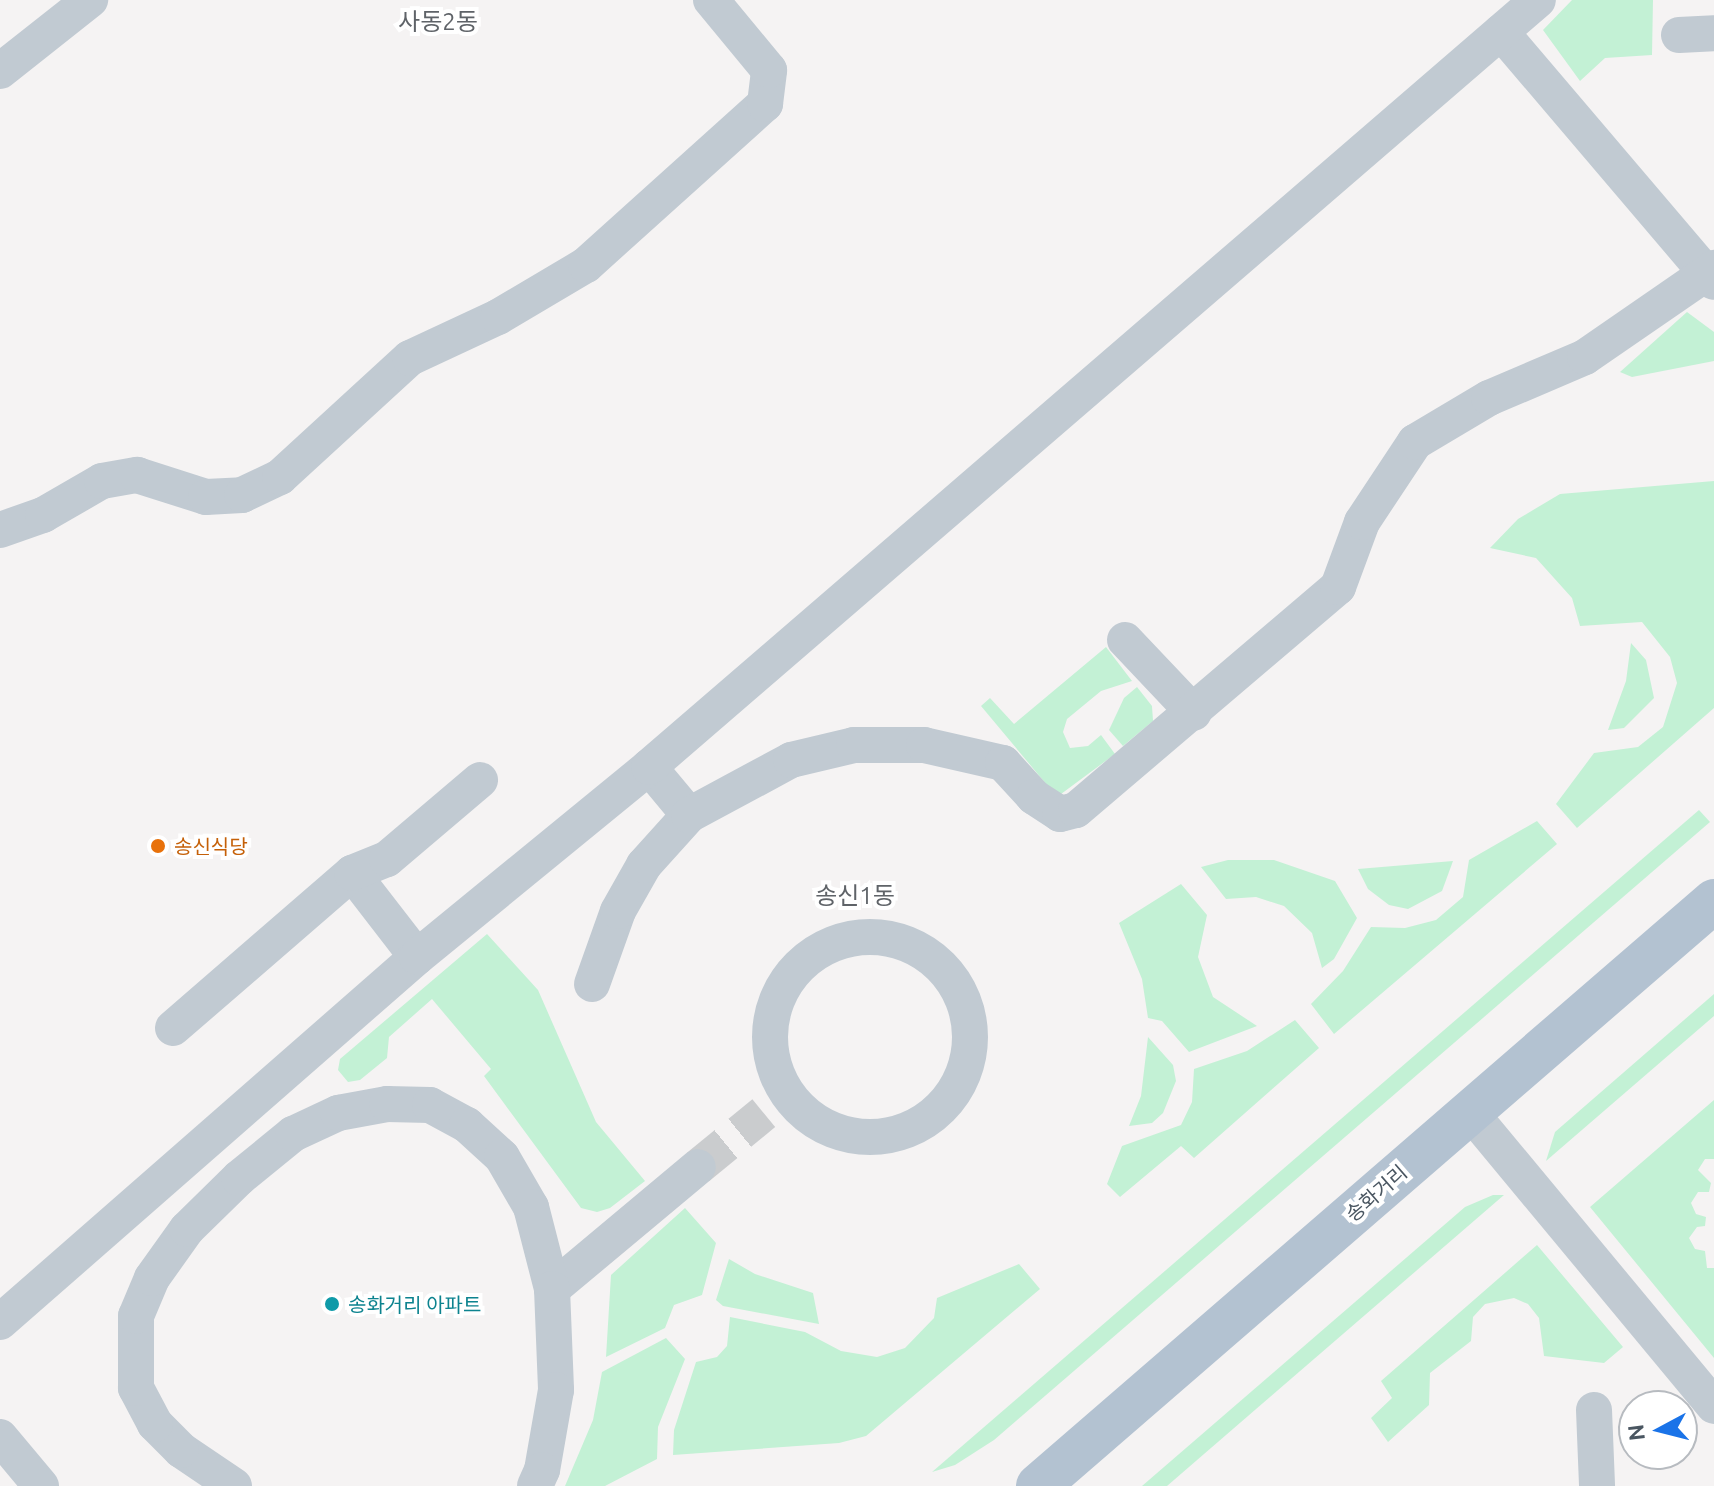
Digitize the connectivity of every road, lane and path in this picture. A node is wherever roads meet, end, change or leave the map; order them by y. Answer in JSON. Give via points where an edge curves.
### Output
{"nodes":[{"id":1,"x":90,"y":0,"type":"edge"},
{"id":2,"x":711,"y":0,"type":"edge"},
{"id":3,"x":1538,"y":0,"type":"edge"},
{"id":4,"x":1501,"y":32,"type":"junction"},
{"id":5,"x":1714,"y":33,"type":"edge"},
{"id":6,"x":1679,"y":35,"type":"dead end"},
{"id":7,"x":0,"y":71,"type":"edge"},
{"id":8,"x":1710,"y":274,"type":"edge"},
{"id":9,"x":0,"y":530,"type":"edge"},
{"id":10,"x":1125,"y":640,"type":"dead end"},
{"id":11,"x":1194,"y":713,"type":"junction"},
{"id":12,"x":649,"y":767,"type":"junction"},
{"id":13,"x":480,"y":780,"type":"dead end"},
{"id":14,"x":689,"y":815,"type":"junction"},
{"id":15,"x":352,"y":873,"type":"junction"},
{"id":16,"x":1714,"y":901,"type":"edge"},
{"id":17,"x":417,"y":957,"type":"junction"},
{"id":18,"x":592,"y":984,"type":"dead end"},
{"id":19,"x":173,"y":1028,"type":"dead end"},
{"id":20,"x":775,"y":1103,"type":"joint"},
{"id":21,"x":1470,"y":1112,"type":"junction"},
{"id":22,"x":211,"y":1137,"type":"junction"},
{"id":23,"x":698,"y":1167,"type":"tunnel mouth"},
{"id":24,"x":239,"y":1178,"type":"junction"},
{"id":25,"x":552,"y":1289,"type":"junction"},
{"id":26,"x":0,"y":1322,"type":"edge"},
{"id":27,"x":1714,"y":1406,"type":"edge"},
{"id":28,"x":1594,"y":1410,"type":"dead end"},
{"id":29,"x":0,"y":1437,"type":"edge"},
{"id":30,"x":41,"y":1486,"type":"edge"},
{"id":31,"x":234,"y":1486,"type":"edge"},
{"id":32,"x":535,"y":1486,"type":"edge"},
{"id":33,"x":1038,"y":1486,"type":"edge"},
{"id":34,"x":1597,"y":1486,"type":"edge"}],
"edges":[{"from":1,"to":7,"type":"street"},
{"from":2,"to":9,"type":"street","via":[[769,70],[765,104],[586,265],[498,317],[410,358],[280,477],[242,495],[206,497],[137,475],[102,481],[43,515]]},
{"from":3,"to":4,"type":"street"},
{"from":4,"to":8,"type":"street"},
{"from":4,"to":12,"type":"street"},
{"from":5,"to":6,"type":"street"},
{"from":8,"to":11,"type":"street","via":[[1585,357],[1489,398],[1415,442],[1362,522],[1338,587]]},
{"from":10,"to":11,"type":"street"},
{"from":11,"to":14,"type":"street","via":[[1076,810],[1060,814],[1034,797],[1003,763],[924,745],[854,745],[791,760]]},
{"from":12,"to":14,"type":"street"},
{"from":12,"to":17,"type":"street"},
{"from":13,"to":15,"type":"street","via":[[387,859]]},
{"from":14,"to":18,"type":"street","via":[[644,865],[618,911]]},
{"from":15,"to":17,"type":"street"},
{"from":15,"to":19,"type":"street"},
{"from":16,"to":21,"type":"main road","name":"송화거리"},
{"from":17,"to":22,"type":"street"},
{"from":20,"to":20,"type":"street","via":[[856,1137],[877,1138],[918,1126],[950,1099],[968,1061],[969,1019],[953,981],[940,964],[904,942],[863,936],[823,948],[791,975],[772,1013]]},
{"from":21,"to":27,"type":"street"},
{"from":21,"to":33,"type":"main road","name":"송화거리"},
{"from":22,"to":24,"type":"street"},
{"from":22,"to":26,"type":"street"},
{"from":23,"to":25,"type":"street"},
{"from":24,"to":25,"type":"street","via":[[293,1134],[338,1113],[387,1104],[430,1105],[467,1125],[502,1157],[531,1207]]},
{"from":24,"to":31,"type":"street","via":[[187,1229],[152,1278],[136,1316],[133,1352],[136,1388],[155,1424],[181,1450]]},
{"from":25,"to":32,"type":"street","via":[[556,1390]]},
{"from":28,"to":34,"type":"street"},
{"from":29,"to":30,"type":"street"}]}
